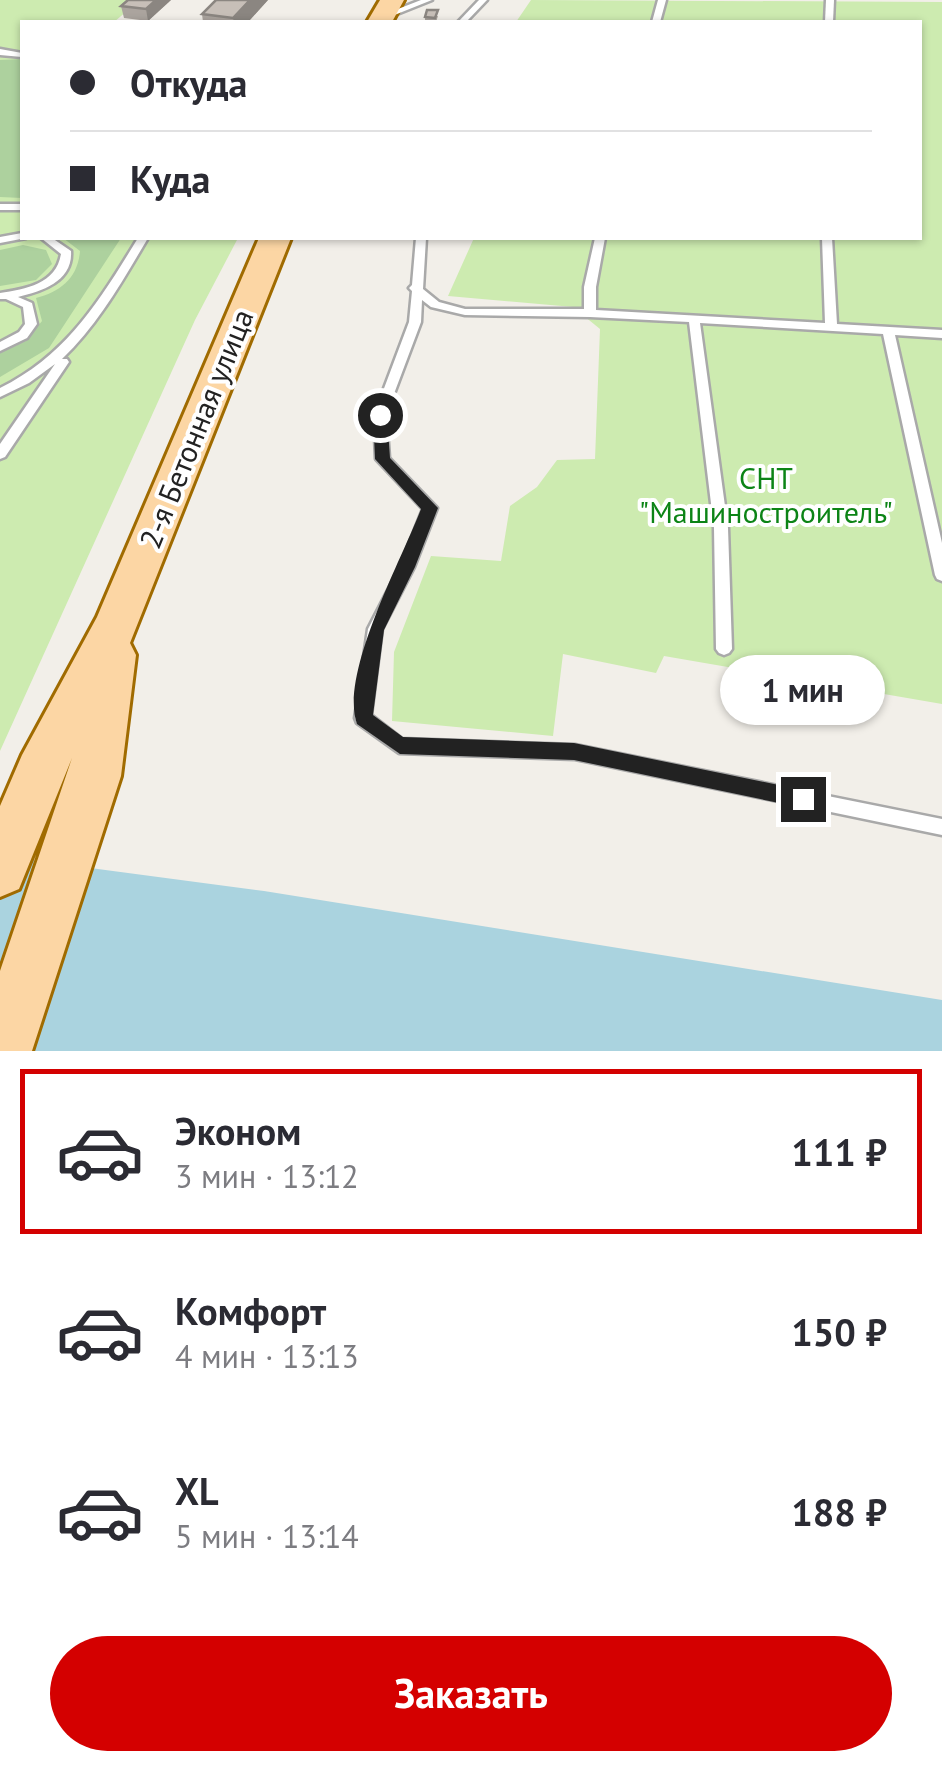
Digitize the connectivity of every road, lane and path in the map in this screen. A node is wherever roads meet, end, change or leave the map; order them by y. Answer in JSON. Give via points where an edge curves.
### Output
{"nodes":[{"id":1,"x":428,"y":0,"type":"edge"},
{"id":2,"x":483,"y":0,"type":"edge"},
{"id":3,"x":387,"y":9,"type":"edge"},
{"id":4,"x":464,"y":20,"type":"edge"},
{"id":5,"x":6,"y":53,"type":"edge"},
{"id":6,"x":0,"y":60,"type":"edge"},
{"id":7,"x":49,"y":240,"type":"edge"},
{"id":8,"x":142,"y":240,"type":"edge"},
{"id":9,"x":274,"y":240,"type":"edge"},
{"id":10,"x":421,"y":240,"type":"edge"},
{"id":11,"x":600,"y":240,"type":"edge"},
{"id":12,"x":827,"y":240,"type":"edge"},
{"id":13,"x":415,"y":288,"type":"junction"},
{"id":14,"x":0,"y":296,"type":"edge"},
{"id":15,"x":590,"y":313,"type":"junction"},
{"id":16,"x":694,"y":319,"type":"junction"},
{"id":17,"x":89,"y":325,"type":"junction"},
{"id":18,"x":831,"y":327,"type":"junction"},
{"id":19,"x":888,"y":330,"type":"junction"},
{"id":20,"x":942,"y":334,"type":"edge"},
{"id":21,"x":0,"y":347,"type":"edge"},
{"id":22,"x":0,"y":393,"type":"edge"},
{"id":23,"x":0,"y":454,"type":"edge"},
{"id":24,"x":942,"y":575,"type":"edge"},
{"id":25,"x":119,"y":620,"type":"junction"},
{"id":26,"x":724,"y":649,"type":"dead end"},
{"id":27,"x":942,"y":827,"type":"edge"},
{"id":28,"x":0,"y":870,"type":"edge"},
{"id":29,"x":2,"y":1051,"type":"edge"}],
"edges":[{"from":1,"to":3,"type":"lane"},
{"from":2,"to":4,"type":"lane"},
{"from":5,"to":6,"type":"lane"},
{"from":7,"to":14,"type":"lane","via":[[67,253],[58,276]]},
{"from":8,"to":17,"type":"lane"},
{"from":9,"to":25,"type":"main road","name":"2-я Бетонная улица"},
{"from":10,"to":13,"type":"lane"},
{"from":11,"to":15,"type":"lane"},
{"from":12,"to":18,"type":"lane"},
{"from":13,"to":15,"type":"lane","via":[[435,305],[464,312]]},
{"from":13,"to":27,"type":"lane","via":[[414,322],[380,415],[383,459],[430,508],[375,630],[363,718],[400,746],[574,752]]},
{"from":14,"to":21,"type":"lane","via":[[28,304],[33,314],[22,335]]},
{"from":15,"to":16,"type":"lane"},
{"from":16,"to":18,"type":"lane"},
{"from":16,"to":26,"type":"lane","via":[[721,528]]},
{"from":17,"to":22,"type":"lane","via":[[45,370]]},
{"from":17,"to":23,"type":"lane"},
{"from":18,"to":19,"type":"lane"},
{"from":19,"to":20,"type":"lane"},
{"from":19,"to":24,"type":"lane"},
{"from":25,"to":28,"type":"main road","name":"2-я Бетонная улица","via":[[40,772]]},
{"from":25,"to":29,"type":"main road","name":"2-я Бетонная улица","via":[[94,776]]}]}
